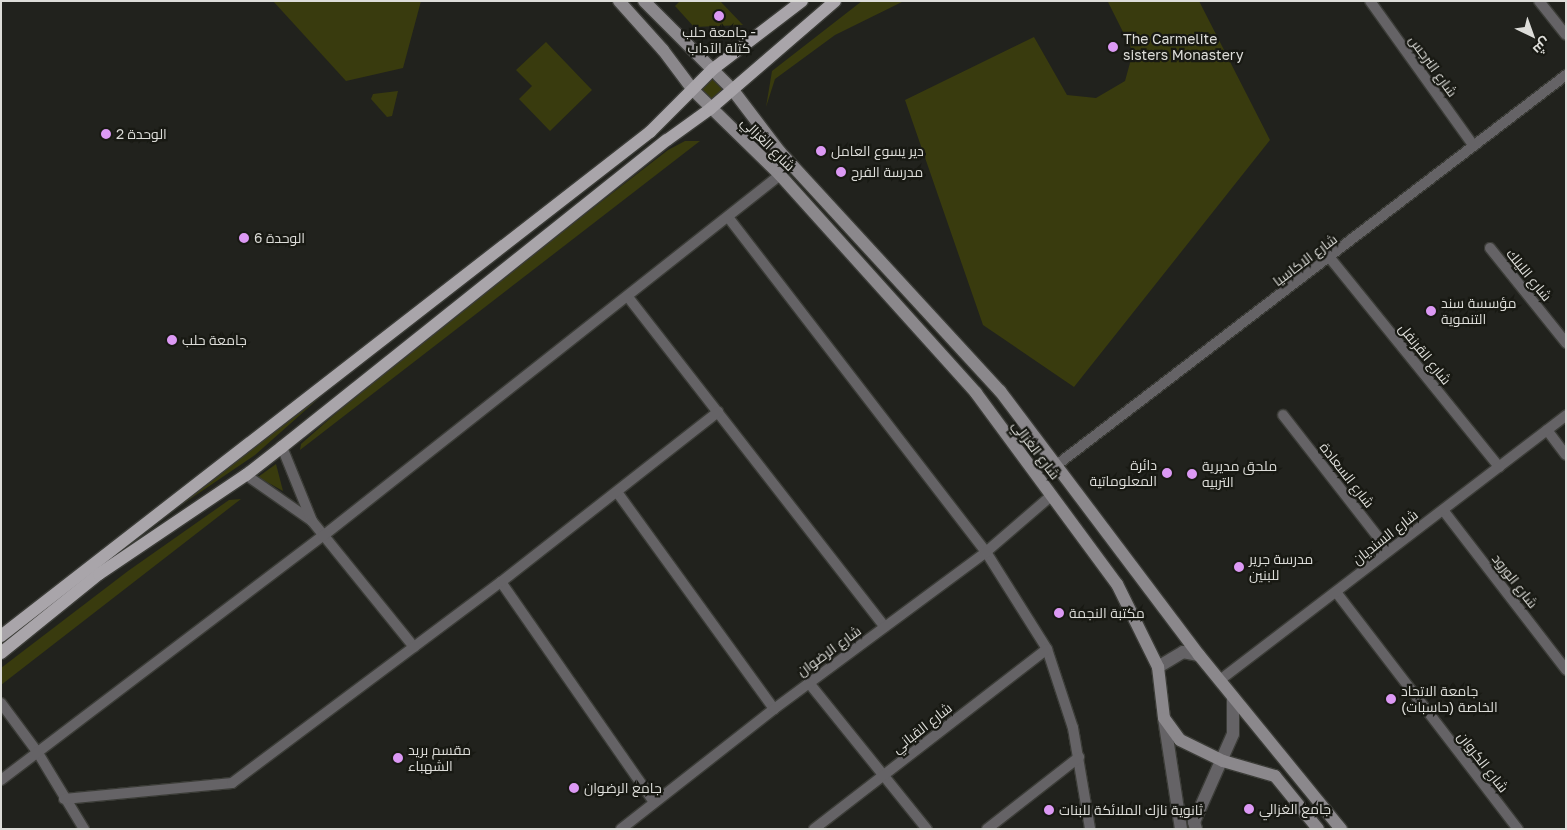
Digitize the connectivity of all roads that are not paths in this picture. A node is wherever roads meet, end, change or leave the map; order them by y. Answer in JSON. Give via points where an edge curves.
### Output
{"nodes":[{"id":1,"x":619,"y":1,"type":"edge"},
{"id":2,"x":644,"y":1,"type":"edge"},
{"id":3,"x":802,"y":1,"type":"edge"},
{"id":4,"x":835,"y":1,"type":"edge"},
{"id":5,"x":1370,"y":1,"type":"edge"},
{"id":6,"x":1539,"y":1,"type":"edge"},
{"id":7,"x":1566,"y":35,"type":"edge"},
{"id":8,"x":712,"y":69,"type":"junction"},
{"id":9,"x":1566,"y":75,"type":"edge"},
{"id":10,"x":732,"y":89,"type":"junction"},
{"id":11,"x":693,"y":90,"type":"junction"},
{"id":12,"x":710,"y":109,"type":"junction"},
{"id":13,"x":1474,"y":146,"type":"junction"},
{"id":14,"x":780,"y":175,"type":"junction"},
{"id":15,"x":728,"y":217,"type":"junction"},
{"id":16,"x":1490,"y":248,"type":"dead end"},
{"id":17,"x":1330,"y":258,"type":"junction"},
{"id":18,"x":628,"y":297,"type":"junction"},
{"id":19,"x":1566,"y":343,"type":"edge"},
{"id":20,"x":718,"y":412,"type":"junction"},
{"id":21,"x":1283,"y":415,"type":"dead end"},
{"id":22,"x":1566,"y":415,"type":"edge"},
{"id":23,"x":1547,"y":430,"type":"junction"},
{"id":24,"x":282,"y":447,"type":"junction"},
{"id":25,"x":1566,"y":455,"type":"edge"},
{"id":26,"x":1058,"y":464,"type":"junction"},
{"id":27,"x":1499,"y":466,"type":"junction"},
{"id":28,"x":246,"y":475,"type":"junction"},
{"id":29,"x":617,"y":492,"type":"junction"},
{"id":30,"x":1052,"y":495,"type":"junction"},
{"id":31,"x":1443,"y":510,"type":"junction"},
{"id":32,"x":312,"y":521,"type":"junction"},
{"id":33,"x":324,"y":536,"type":"junction"},
{"id":34,"x":1389,"y":551,"type":"junction"},
{"id":35,"x":986,"y":552,"type":"junction"},
{"id":36,"x":501,"y":582,"type":"junction"},
{"id":37,"x":1336,"y":592,"type":"junction"},
{"id":38,"x":885,"y":627,"type":"junction"},
{"id":39,"x":1,"y":636,"type":"edge"},
{"id":40,"x":414,"y":647,"type":"junction"},
{"id":41,"x":1047,"y":649,"type":"junction"},
{"id":42,"x":1,"y":653,"type":"edge"},
{"id":43,"x":1199,"y":655,"type":"junction"},
{"id":44,"x":1158,"y":667,"type":"junction"},
{"id":45,"x":1566,"y":670,"type":"edge"},
{"id":46,"x":1220,"y":680,"type":"junction"},
{"id":47,"x":809,"y":682,"type":"junction"},
{"id":48,"x":1233,"y":697,"type":"junction"},
{"id":49,"x":1,"y":703,"type":"edge"},
{"id":50,"x":774,"y":708,"type":"junction"},
{"id":51,"x":1164,"y":718,"type":"junction"},
{"id":52,"x":38,"y":753,"type":"junction"},
{"id":53,"x":1079,"y":756,"type":"junction"},
{"id":54,"x":1223,"y":761,"type":"junction"},
{"id":55,"x":884,"y":775,"type":"junction"},
{"id":56,"x":1,"y":780,"type":"edge"},
{"id":57,"x":64,"y":799,"type":"junction"},
{"id":58,"x":654,"y":802,"type":"junction"},
{"id":59,"x":84,"y":829,"type":"edge"},
{"id":60,"x":622,"y":829,"type":"edge"},
{"id":61,"x":814,"y":829,"type":"edge"},
{"id":62,"x":927,"y":829,"type":"edge"},
{"id":63,"x":986,"y":829,"type":"edge"},
{"id":64,"x":1090,"y":829,"type":"edge"},
{"id":65,"x":1181,"y":829,"type":"edge"},
{"id":66,"x":1196,"y":829,"type":"edge"},
{"id":67,"x":1318,"y":829,"type":"edge"},
{"id":68,"x":1341,"y":829,"type":"edge"},
{"id":69,"x":1518,"y":829,"type":"edge"}],
"edges":[{"from":1,"to":11,"type":"main road","name":"شارع الغزالي","via":[[663,50]]},
{"from":2,"to":8,"type":"main road","name":"شارع الغزالي"},
{"from":3,"to":8,"type":"main road"},
{"from":4,"to":10,"type":"main road"},
{"from":5,"to":13,"type":"street","name":"شارع النرجس"},
{"from":6,"to":7,"type":"street"},
{"from":8,"to":10,"type":"main road","name":"شارع الغزالي"},
{"from":8,"to":11,"type":"main road"},
{"from":9,"to":13,"type":"street","name":"شارع الاكاسيا"},
{"from":10,"to":12,"type":"main road"},
{"from":10,"to":26,"type":"main road","name":"شارع الغزالي","via":[[780,152],[1000,392]]},
{"from":11,"to":12,"type":"main road","name":"شارع الغزالي"},
{"from":11,"to":39,"type":"main road","via":[[650,132]]},
{"from":12,"to":14,"type":"main road","name":"شارع الغزالي"},
{"from":12,"to":24,"type":"main road"},
{"from":13,"to":17,"type":"street","name":"شارع الاكاسيا"},
{"from":14,"to":15,"type":"street"},
{"from":14,"to":30,"type":"main road","name":"شارع الغزالي","via":[[976,394]]},
{"from":15,"to":18,"type":"street"},
{"from":15,"to":35,"type":"street"},
{"from":16,"to":19,"type":"street","name":"شارع الليلك"},
{"from":17,"to":26,"type":"street","name":"شارع الاكاسيا"},
{"from":17,"to":27,"type":"street","name":"شارع القرنفل"},
{"from":18,"to":20,"type":"street"},
{"from":18,"to":33,"type":"street"},
{"from":20,"to":29,"type":"street"},
{"from":20,"to":38,"type":"street"},
{"from":21,"to":34,"type":"street","name":"شارع السعادة"},
{"from":22,"to":23,"type":"street","name":"شارع السنديان"},
{"from":23,"to":25,"type":"street"},
{"from":23,"to":27,"type":"street","name":"شارع السنديان"},
{"from":24,"to":28,"type":"main road"},
{"from":24,"to":32,"type":"street"},
{"from":26,"to":43,"type":"main road","name":"شارع الغزالي"},
{"from":27,"to":31,"type":"street","name":"شارع السنديان"},
{"from":28,"to":32,"type":"street"},
{"from":28,"to":42,"type":"main road","via":[[99,574]]},
{"from":29,"to":36,"type":"street"},
{"from":29,"to":50,"type":"street"},
{"from":30,"to":35,"type":"street","name":"شارع الرضوان"},
{"from":30,"to":44,"type":"main road","name":"شارع الغزالي","via":[[1117,584]]},
{"from":31,"to":34,"type":"street","name":"شارع السنديان"},
{"from":31,"to":45,"type":"street","name":"شارع الورود"},
{"from":32,"to":33,"type":"street"},
{"from":33,"to":40,"type":"street"},
{"from":33,"to":52,"type":"street"},
{"from":34,"to":37,"type":"street","name":"شارع السنديان"},
{"from":35,"to":38,"type":"street","name":"شارع الرضوان"},
{"from":35,"to":41,"type":"street"},
{"from":36,"to":40,"type":"street"},
{"from":36,"to":58,"type":"street"},
{"from":37,"to":46,"type":"street","name":"شارع السنديان"},
{"from":37,"to":69,"type":"street","name":"شارع الكروان"},
{"from":38,"to":47,"type":"street","name":"شارع الرضوان"},
{"from":40,"to":57,"type":"street","via":[[232,783]]},
{"from":41,"to":53,"type":"street"},
{"from":41,"to":55,"type":"street","name":"شارع القباني"},
{"from":43,"to":44,"type":"street","via":[[1183,652]]},
{"from":43,"to":46,"type":"main road","name":"شارع الغزالي"},
{"from":44,"to":51,"type":"main road","name":"شارع الغزالي"},
{"from":46,"to":48,"type":"main road","name":"شارع الغزالي"},
{"from":47,"to":50,"type":"street","name":"شارع الرضوان"},
{"from":47,"to":55,"type":"street"},
{"from":48,"to":54,"type":"street","via":[[1233,734]]},
{"from":48,"to":68,"type":"main road","name":"شارع الغزالي"},
{"from":49,"to":52,"type":"street"},
{"from":50,"to":58,"type":"street","name":"شارع الرضوان"},
{"from":51,"to":54,"type":"main road","name":"شارع الغزالي","via":[[1180,740]]},
{"from":51,"to":65,"type":"street"},
{"from":52,"to":56,"type":"street"},
{"from":52,"to":57,"type":"street"},
{"from":53,"to":63,"type":"street"},
{"from":53,"to":64,"type":"street"},
{"from":54,"to":66,"type":"street","via":[[1194,822]]},
{"from":54,"to":67,"type":"main road","name":"شارع الغزالي","via":[[1274,776]]},
{"from":55,"to":61,"type":"street","name":"شارع القباني"},
{"from":55,"to":62,"type":"street"},
{"from":57,"to":59,"type":"street"},
{"from":58,"to":60,"type":"street","name":"شارع الرضوان"}]}
